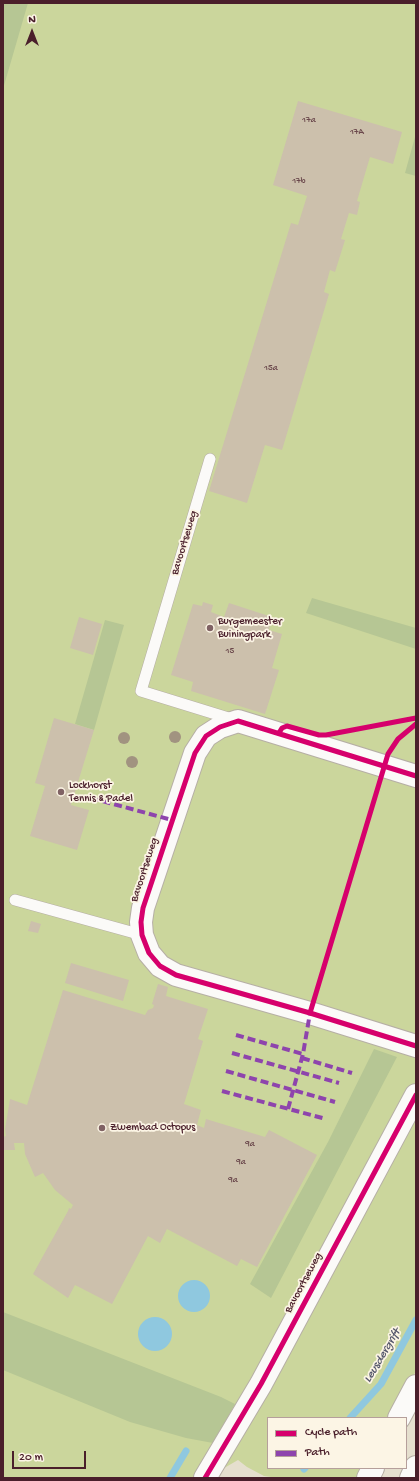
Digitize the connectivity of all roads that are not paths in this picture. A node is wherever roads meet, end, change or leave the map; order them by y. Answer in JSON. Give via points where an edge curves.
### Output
{"nodes":[{"id":1,"x":210,"y":459,"type":"dead end"},
{"id":2,"x":238,"y":720,"type":"junction"},
{"id":3,"x":416,"y":776,"type":"edge"},
{"id":4,"x":15,"y":900,"type":"dead end"},
{"id":5,"x":142,"y":935,"type":"junction"},
{"id":6,"x":416,"y":1046,"type":"edge"},
{"id":7,"x":416,"y":1095,"type":"edge"},
{"id":8,"x":416,"y":1386,"type":"edge"},
{"id":9,"x":400,"y":1417,"type":"edge"},
{"id":10,"x":416,"y":1468,"type":"edge"},
{"id":11,"x":372,"y":1469,"type":"edge"},
{"id":12,"x":205,"y":1478,"type":"edge"},
{"id":13,"x":368,"y":1478,"type":"edge"},
{"id":14,"x":411,"y":1478,"type":"edge"}],
"edges":[{"from":1,"to":2,"type":"lane","name":"Bavoortseweg","via":[[141,691]]},
{"from":2,"to":3,"type":"street","name":"Bavoortseweg"},
{"from":2,"to":5,"type":"street","name":"Bavoortseweg","via":[[206,736],[195,753],[143,908]]},
{"from":4,"to":5,"type":"lane"},
{"from":5,"to":6,"type":"street","name":"Bavoortseweg","via":[[149,953],[156,962],[176,975]]},
{"from":7,"to":12,"type":"street","name":"Bavoortseweg","via":[[261,1384]]},
{"from":8,"to":9,"type":"street"},
{"from":10,"to":14,"type":"street"},
{"from":11,"to":13,"type":"street"}]}
